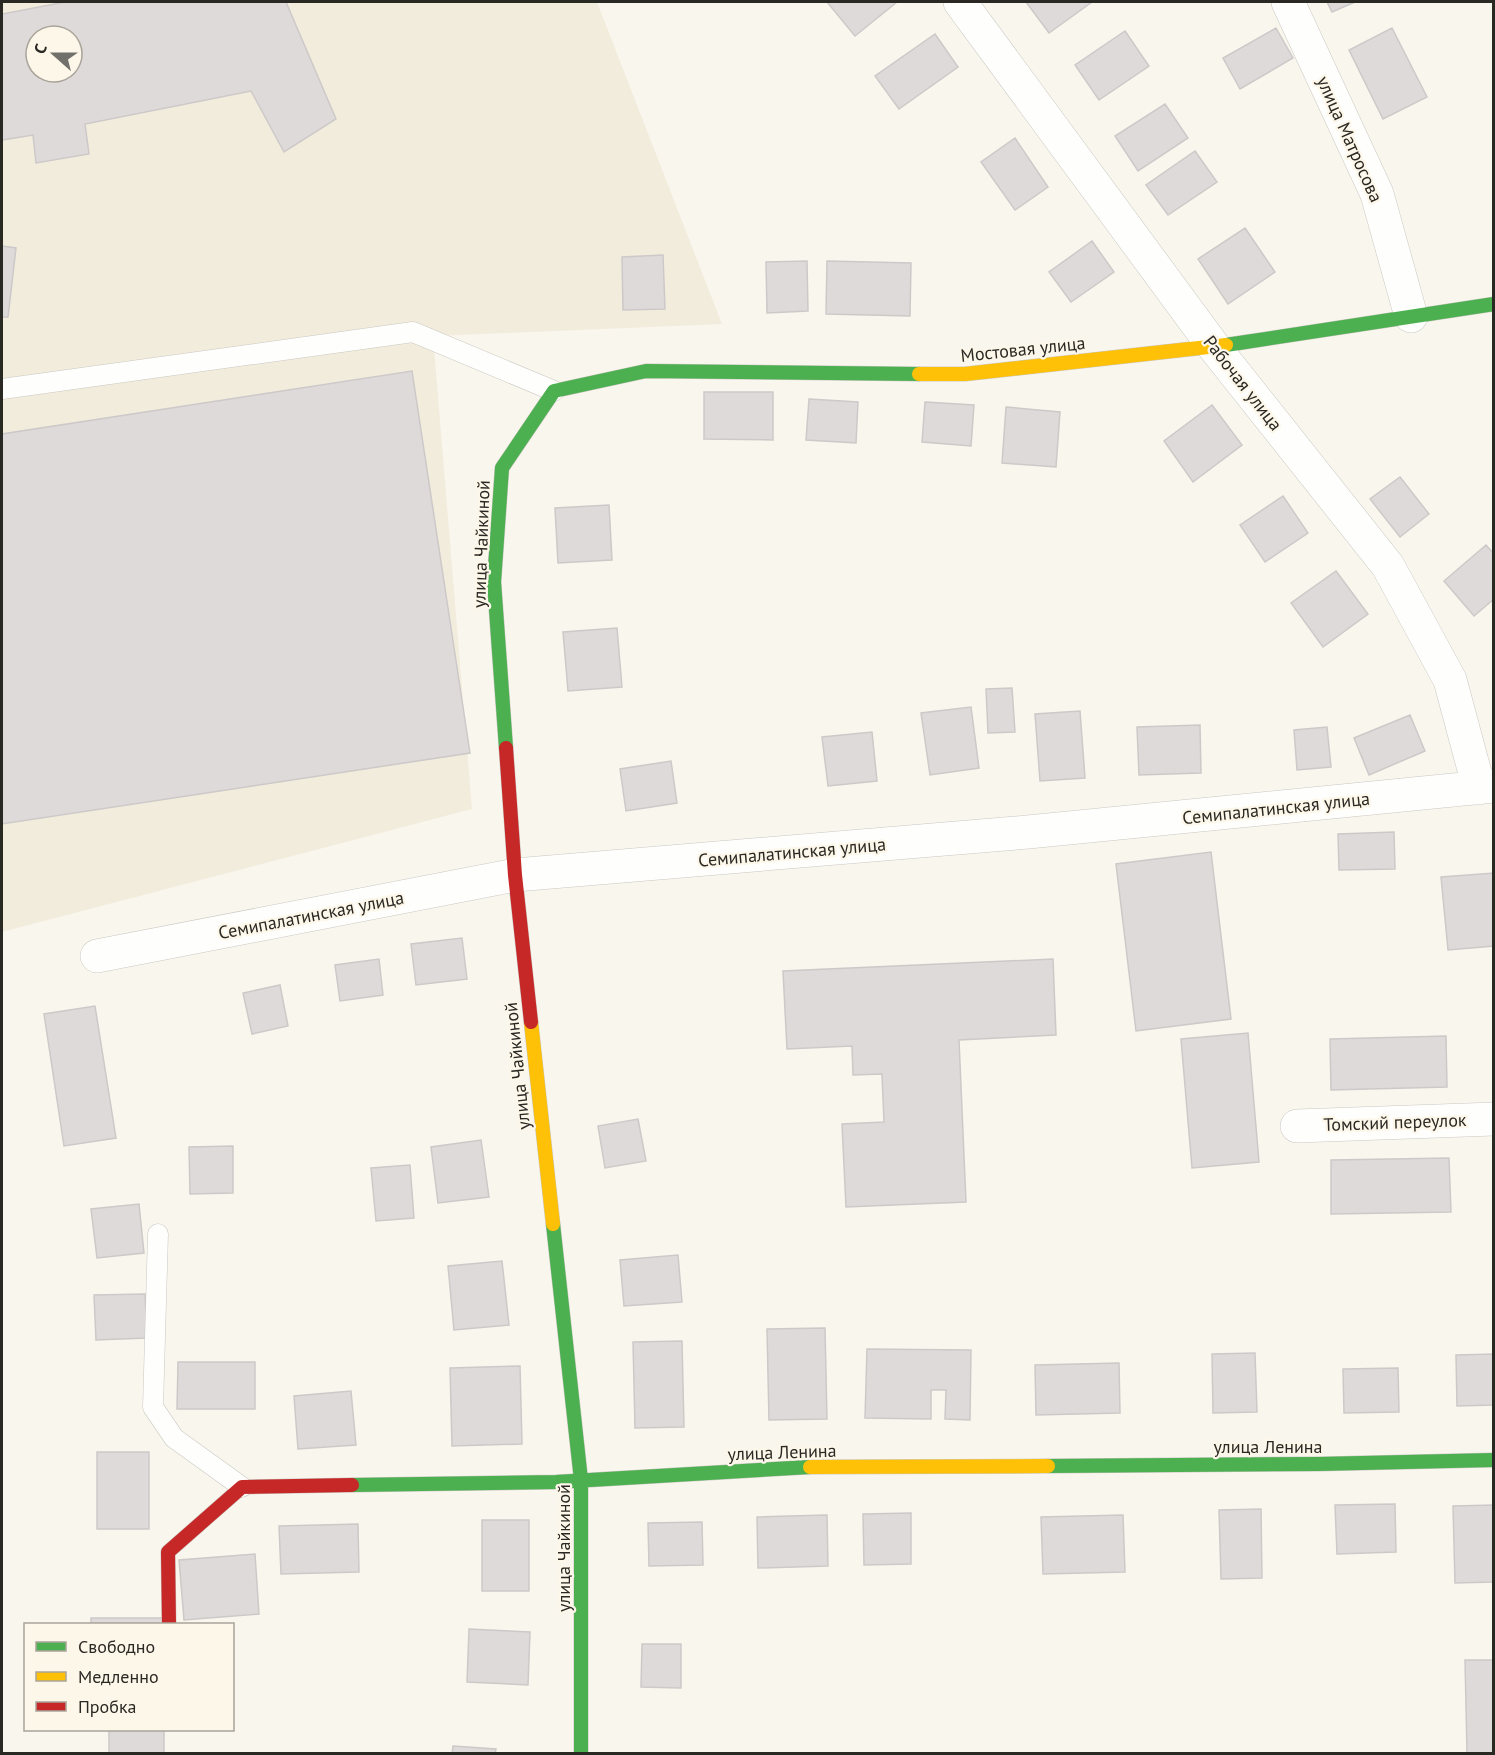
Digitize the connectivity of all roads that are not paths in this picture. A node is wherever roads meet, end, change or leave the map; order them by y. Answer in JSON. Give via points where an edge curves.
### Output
{"nodes":[{"id":1,"x":960,"y":2,"type":"edge"},
{"id":2,"x":1288,"y":2,"type":"edge"},
{"id":3,"x":1494,"y":304,"type":"edge"},
{"id":4,"x":1411,"y":316,"type":"junction"},
{"id":5,"x":1214,"y":348,"type":"junction"},
{"id":6,"x":2,"y":389,"type":"edge"},
{"id":7,"x":554,"y":391,"type":"junction"},
{"id":8,"x":1486,"y":787,"type":"edge"},
{"id":9,"x":515,"y":875,"type":"junction"},
{"id":10,"x":97,"y":956,"type":"dead end"},
{"id":11,"x":1494,"y":1119,"type":"edge"},
{"id":12,"x":1297,"y":1126,"type":"dead end"},
{"id":13,"x":158,"y":1234,"type":"dead end"},
{"id":14,"x":1494,"y":1460,"type":"edge"},
{"id":15,"x":581,"y":1480,"type":"junction"},
{"id":16,"x":242,"y":1487,"type":"junction"},
{"id":17,"x":170,"y":1623,"type":"edge"},
{"id":18,"x":581,"y":1754,"type":"edge"}],
"edges":[{"from":1,"to":5,"type":"street","name":"Рабочая улица"},
{"from":2,"to":4,"type":"street","name":"улица Матросова","via":[[1377,194]]},
{"from":3,"to":4,"type":"street","name":"Мостовая улица"},
{"from":4,"to":5,"type":"street","name":"Мостовая улица"},
{"from":5,"to":7,"type":"street","name":"Мостовая улица","via":[[965,374],[646,371]]},
{"from":5,"to":8,"type":"street","name":"Рабочая улица","via":[[1388,566],[1450,680]]},
{"from":6,"to":7,"type":"lane","via":[[413,332]]},
{"from":7,"to":9,"type":"street","name":"улица Чайкиной","via":[[502,468],[494,582]]},
{"from":8,"to":9,"type":"street","name":"Семипалатинская улица","via":[[1028,832]]},
{"from":9,"to":10,"type":"street","name":"Семипалатинская улица"},
{"from":9,"to":15,"type":"street","name":"улица Чайкиной"},
{"from":11,"to":12,"type":"street","name":"Томский переулок"},
{"from":13,"to":16,"type":"lane","via":[[153,1407],[174,1438]]},
{"from":14,"to":15,"type":"street","name":"улица Ленина","via":[[808,1467]]},
{"from":15,"to":16,"type":"street","name":"улица Ленина"},
{"from":15,"to":18,"type":"street","name":"улица Чайкиной"},
{"from":16,"to":17,"type":"street","via":[[168,1552]]}]}
